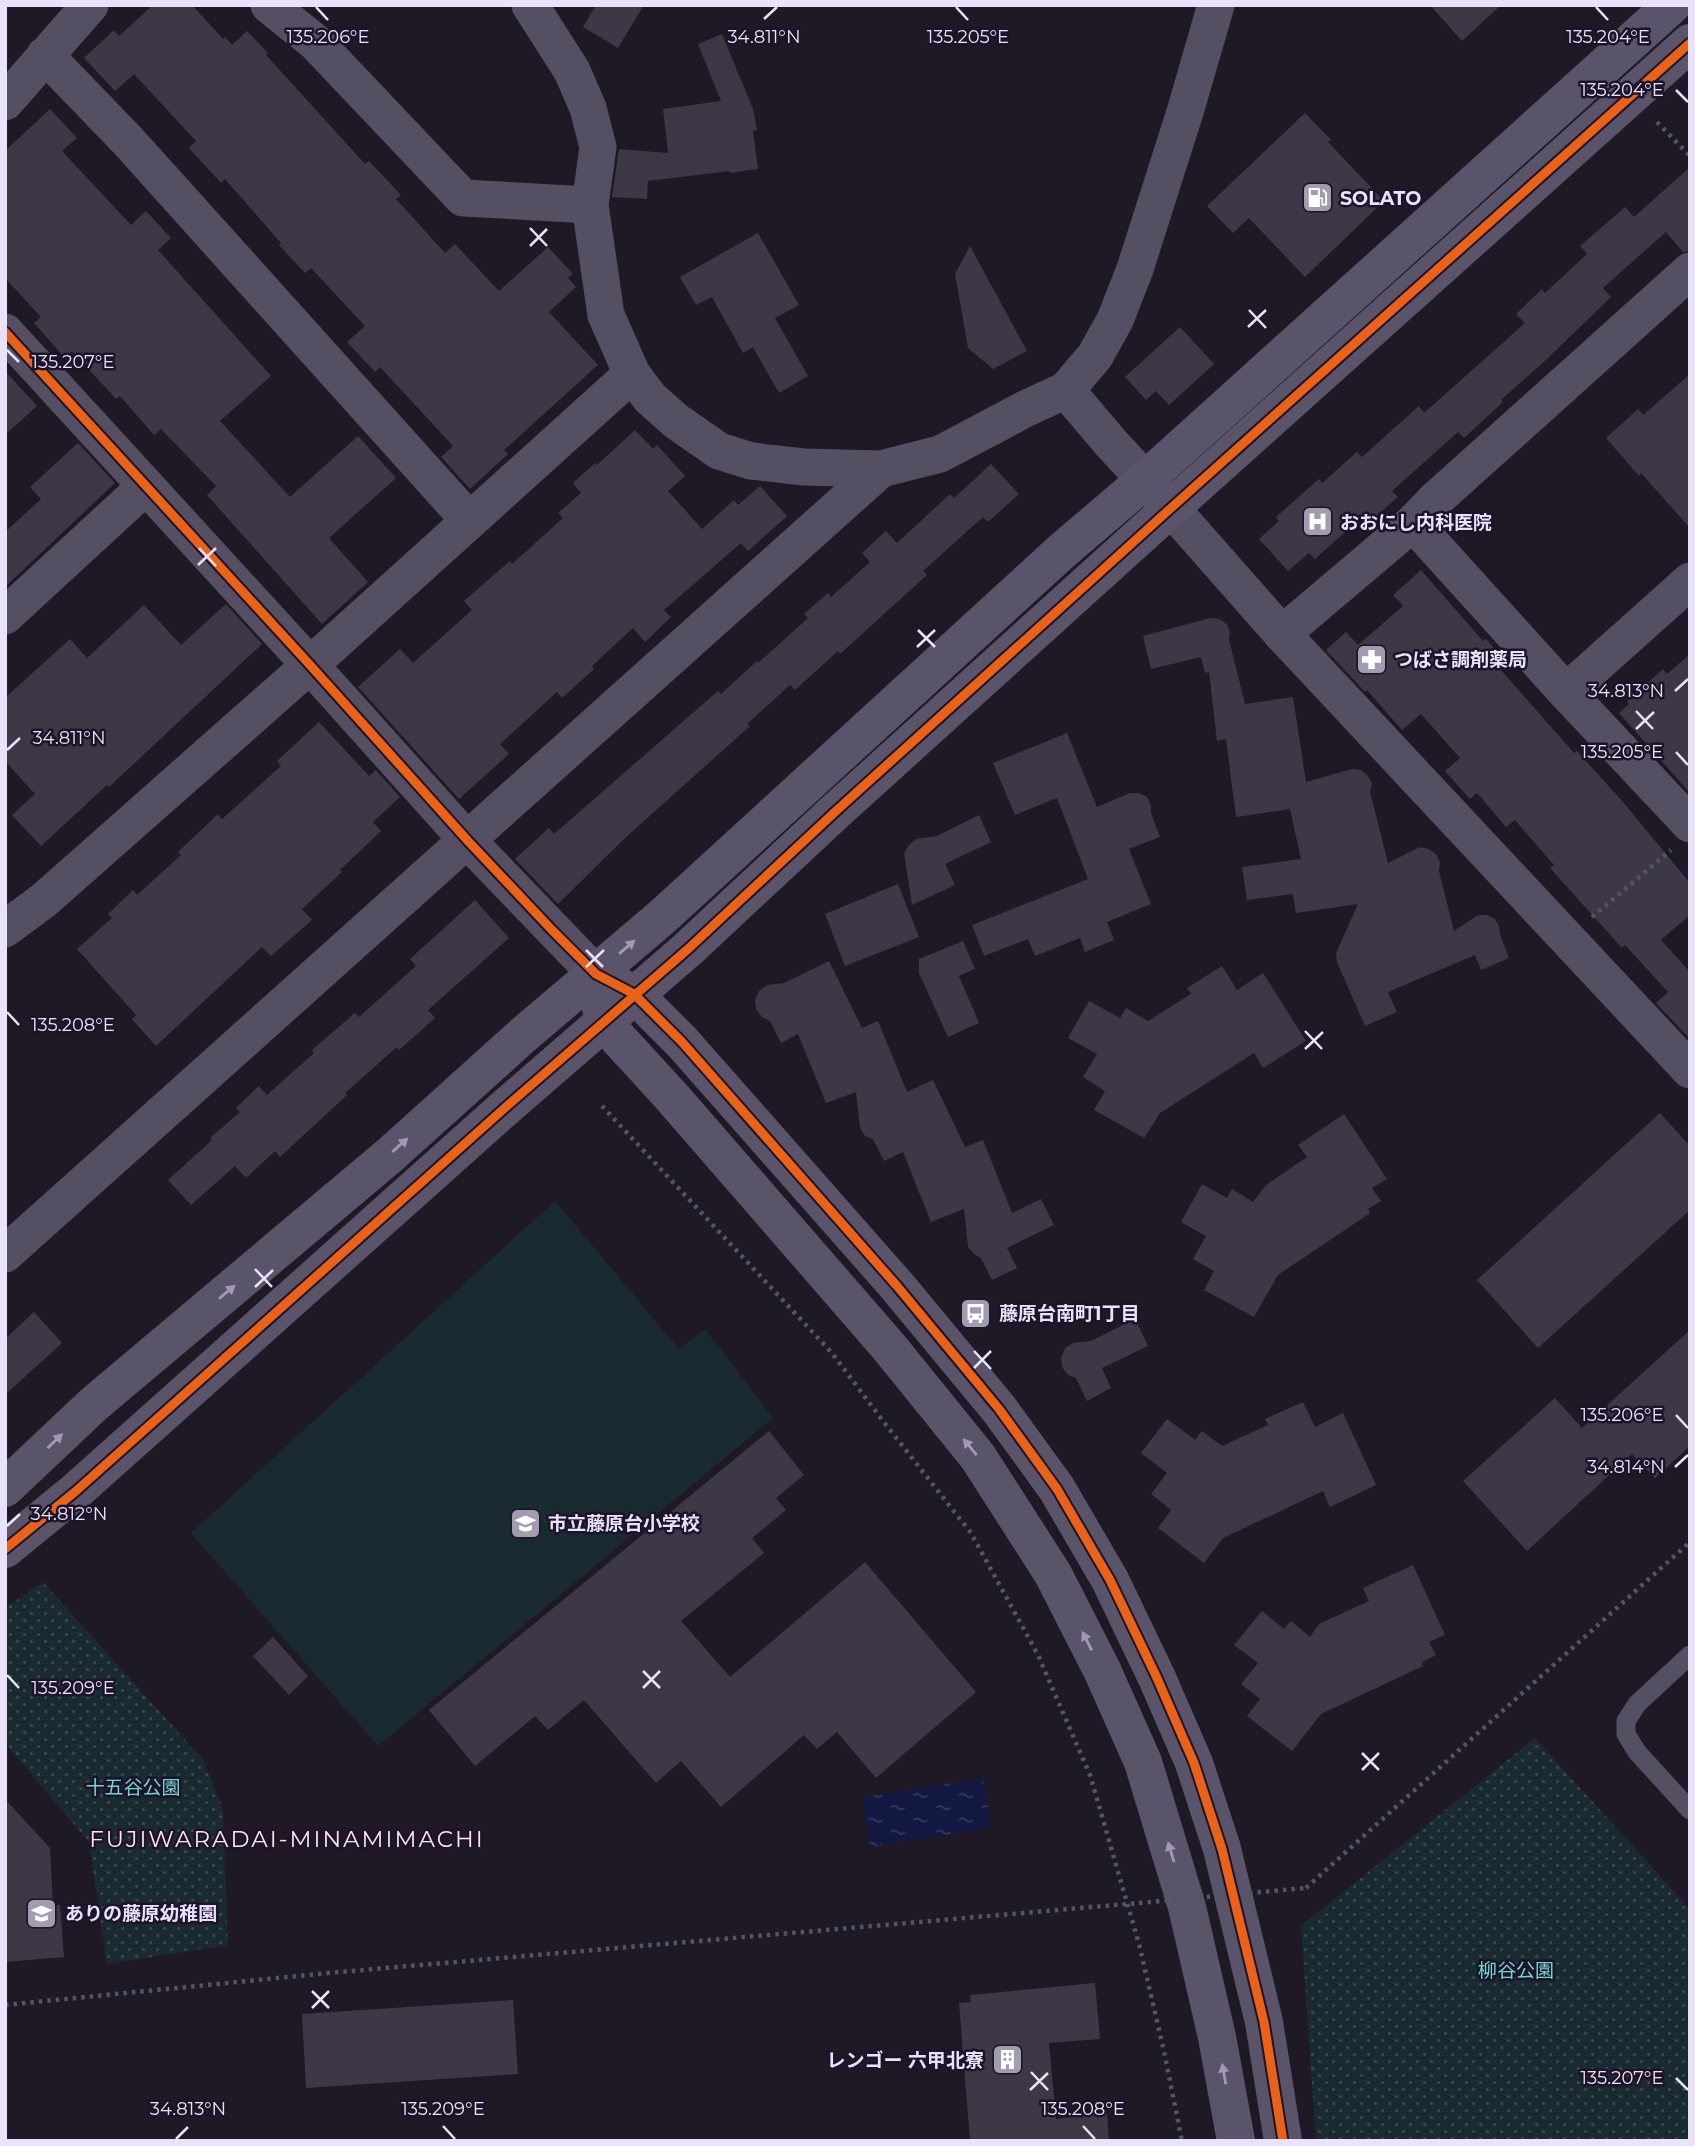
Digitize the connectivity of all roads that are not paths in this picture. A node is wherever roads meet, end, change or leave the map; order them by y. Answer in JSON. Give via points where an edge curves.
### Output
{"nodes":[{"id":1,"x":90,"y":5,"type":"edge"},
{"id":2,"x":269,"y":5,"type":"edge"},
{"id":3,"x":530,"y":5,"type":"edge"},
{"id":4,"x":1216,"y":5,"type":"edge"},
{"id":5,"x":1672,"y":5,"type":"edge"},
{"id":6,"x":1690,"y":43,"type":"edge"},
{"id":7,"x":45,"y":55,"type":"junction"},
{"id":8,"x":5,"y":102,"type":"edge"},
{"id":9,"x":590,"y":205,"type":"junction"},
{"id":10,"x":1690,"y":271,"type":"edge"},
{"id":11,"x":5,"y":332,"type":"edge"},
{"id":12,"x":632,"y":374,"type":"junction"},
{"id":13,"x":1066,"y":390,"type":"junction"},
{"id":14,"x":881,"y":469,"type":"junction"},
{"id":15,"x":1144,"y":481,"type":"junction"},
{"id":16,"x":146,"y":486,"type":"junction"},
{"id":17,"x":1171,"y":508,"type":"junction"},
{"id":18,"x":469,"y":520,"type":"junction"},
{"id":19,"x":1413,"y":523,"type":"junction"},
{"id":20,"x":1690,"y":581,"type":"edge"},
{"id":21,"x":5,"y":616,"type":"edge"},
{"id":22,"x":1282,"y":634,"type":"junction"},
{"id":23,"x":310,"y":665,"type":"junction"},
{"id":24,"x":1566,"y":692,"type":"junction"},
{"id":25,"x":1685,"y":833,"type":"edge"},
{"id":26,"x":468,"y":841,"type":"junction"},
{"id":27,"x":5,"y":929,"type":"edge"},
{"id":28,"x":596,"y":974,"type":"junction"},
{"id":29,"x":634,"y":994,"type":"junction"},
{"id":30,"x":604,"y":1023,"type":"junction"},
{"id":31,"x":1690,"y":1070,"type":"edge"},
{"id":32,"x":5,"y":1254,"type":"edge"},
{"id":33,"x":5,"y":1488,"type":"edge"},
{"id":34,"x":5,"y":1549,"type":"edge"},
{"id":35,"x":1690,"y":1656,"type":"edge"},
{"id":36,"x":1690,"y":1810,"type":"edge"},
{"id":37,"x":1236,"y":2141,"type":"edge"},
{"id":38,"x":1283,"y":2141,"type":"edge"}],
"edges":[{"from":1,"to":7,"type":"street"},
{"from":2,"to":9,"type":"street","via":[[315,41],[463,198]]},
{"from":3,"to":9,"type":"street","via":[[572,71],[588,108],[597,147]]},
{"from":4,"to":13,"type":"street","via":[[1130,282],[1095,356]]},
{"from":5,"to":15,"type":"street"},
{"from":6,"to":17,"type":"street"},
{"from":7,"to":8,"type":"street"},
{"from":7,"to":18,"type":"street"},
{"from":9,"to":12,"type":"street","via":[[606,315]]},
{"from":10,"to":19,"type":"street"},
{"from":11,"to":16,"type":"street"},
{"from":12,"to":14,"type":"street","via":[[658,406],[719,451],[751,461],[804,467]]},
{"from":12,"to":18,"type":"street"},
{"from":13,"to":14,"type":"street","via":[[940,454]]},
{"from":13,"to":15,"type":"street"},
{"from":14,"to":26,"type":"street"},
{"from":15,"to":17,"type":"street"},
{"from":28,"to":15,"type":"street","one_way":true},
{"from":16,"to":21,"type":"street"},
{"from":16,"to":23,"type":"street"},
{"from":17,"to":22,"type":"street"},
{"from":17,"to":29,"type":"street"},
{"from":18,"to":23,"type":"street"},
{"from":19,"to":22,"type":"street"},
{"from":19,"to":24,"type":"street"},
{"from":20,"to":24,"type":"street"},
{"from":22,"to":31,"type":"street"},
{"from":23,"to":26,"type":"street"},
{"from":23,"to":27,"type":"street","via":[[44,900]]},
{"from":24,"to":25,"type":"street"},
{"from":26,"to":28,"type":"street"},
{"from":26,"to":32,"type":"street"},
{"from":28,"to":29,"type":"street"},
{"from":28,"to":30,"type":"street"},
{"from":33,"to":28,"type":"street","one_way":true,"via":[[94,1404]]},
{"from":29,"to":30,"type":"street"},
{"from":29,"to":38,"type":"street","via":[[682,1042],[897,1286],[999,1409],[1057,1489],[1110,1580],[1194,1763],[1222,1849],[1264,2022]]},
{"from":30,"to":34,"type":"street"},
{"from":37,"to":30,"type":"street","one_way":true,"via":[[1187,1907],[1143,1762],[1052,1574],[978,1457],[905,1367]]},
{"from":35,"to":36,"type":"lane","via":[[1637,1704],[1626,1721],[1626,1734],[1637,1752]]}]}
